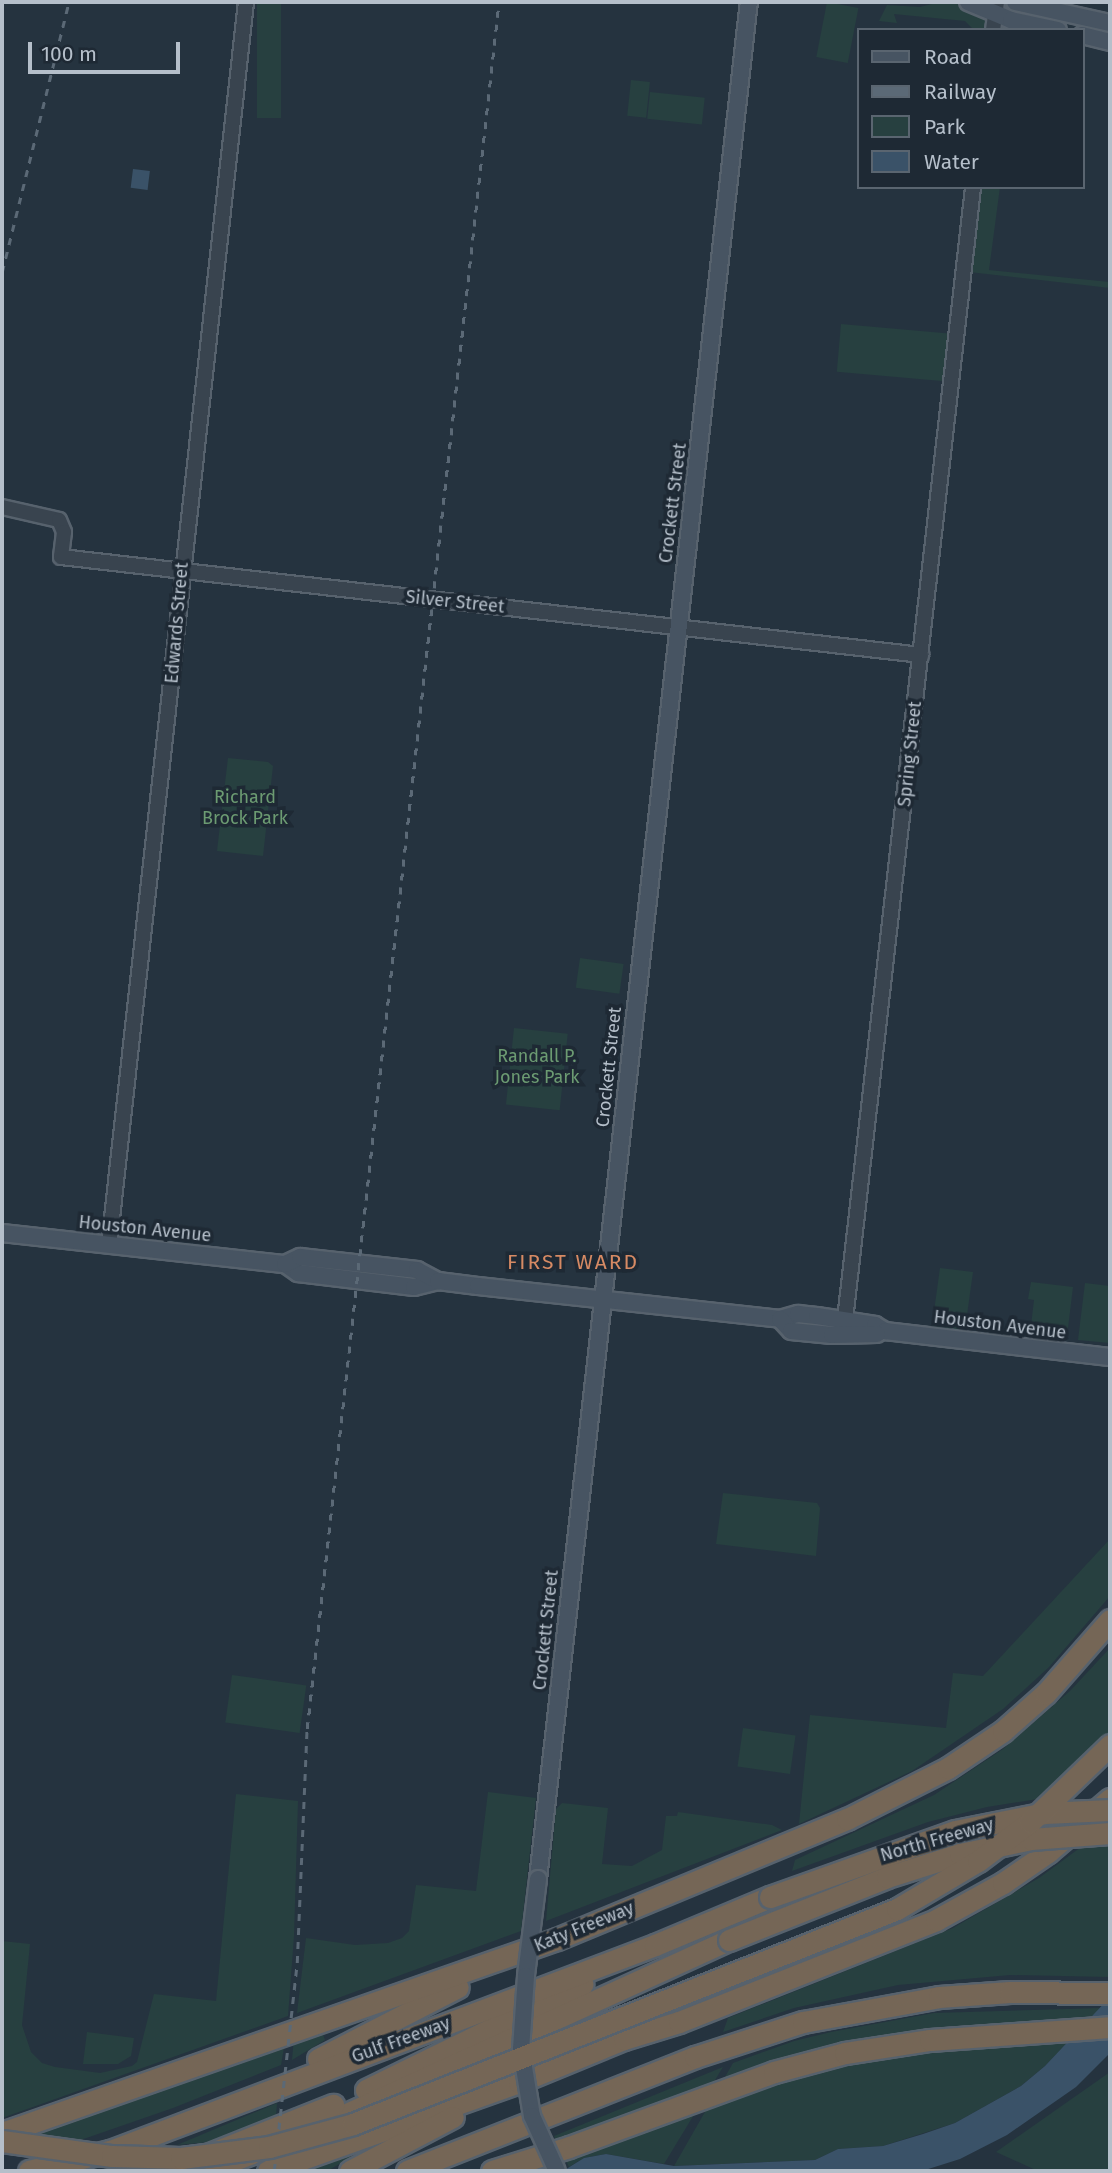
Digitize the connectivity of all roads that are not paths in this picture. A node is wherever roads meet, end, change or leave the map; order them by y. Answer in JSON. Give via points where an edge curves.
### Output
{"nodes":[{"id":1,"x":246,"y":2,"type":"edge"},
{"id":2,"x":749,"y":2,"type":"edge"},
{"id":3,"x":968,"y":2,"type":"edge"},
{"id":4,"x":1015,"y":2,"type":"edge"},
{"id":5,"x":995,"y":15,"type":"edge"},
{"id":6,"x":1110,"y":23,"type":"edge"},
{"id":7,"x":1050,"y":28,"type":"edge"},
{"id":8,"x":1084,"y":36,"type":"edge"},
{"id":9,"x":1110,"y":42,"type":"edge"},
{"id":10,"x":973,"y":189,"type":"edge"},
{"id":11,"x":2,"y":509,"type":"edge"},
{"id":12,"x":182,"y":571,"type":"junction"},
{"id":13,"x":678,"y":628,"type":"junction"},
{"id":14,"x":921,"y":655,"type":"junction"},
{"id":15,"x":2,"y":1233,"type":"edge"},
{"id":16,"x":109,"y":1245,"type":"junction"},
{"id":17,"x":603,"y":1300,"type":"junction"},
{"id":18,"x":780,"y":1319,"type":"junction"},
{"id":19,"x":845,"y":1320,"type":"junction"},
{"id":20,"x":885,"y":1331,"type":"junction"},
{"id":21,"x":1110,"y":1357,"type":"edge"},
{"id":22,"x":1110,"y":1620,"type":"edge"},
{"id":23,"x":1110,"y":1745,"type":"edge"},
{"id":24,"x":1110,"y":1799,"type":"edge"},
{"id":25,"x":1110,"y":1810,"type":"edge"},
{"id":26,"x":1110,"y":1833,"type":"edge"},
{"id":27,"x":770,"y":1897,"type":"joint"},
{"id":28,"x":557,"y":1939,"type":"junction"},
{"id":29,"x":655,"y":1945,"type":"junction"},
{"id":30,"x":1110,"y":1993,"type":"edge"},
{"id":31,"x":1110,"y":2027,"type":"edge"},
{"id":32,"x":519,"y":2082,"type":"junction"},
{"id":33,"x":219,"y":2109,"type":"junction"},
{"id":34,"x":2,"y":2133,"type":"edge"},
{"id":35,"x":2,"y":2141,"type":"edge"},
{"id":36,"x":29,"y":2171,"type":"edge"},
{"id":37,"x":167,"y":2171,"type":"edge"},
{"id":38,"x":205,"y":2171,"type":"edge"},
{"id":39,"x":268,"y":2171,"type":"edge"},
{"id":40,"x":350,"y":2171,"type":"edge"},
{"id":41,"x":407,"y":2171,"type":"edge"},
{"id":42,"x":492,"y":2171,"type":"edge"},
{"id":43,"x":557,"y":2171,"type":"edge"}],
"edges":[{"from":1,"to":12,"type":"street","name":"Edwards Street"},
{"from":2,"to":13,"type":"main road","name":"Crockett Street"},
{"from":3,"to":5,"type":"main road"},
{"from":4,"to":6,"type":"main road"},
{"from":5,"to":7,"type":"main road"},
{"from":8,"to":9,"type":"main road"},
{"from":10,"to":14,"type":"street","name":"Spring Street"},
{"from":11,"to":12,"type":"street","name":"Silver Street","via":[[62,523],[61,557]]},
{"from":12,"to":13,"type":"street","name":"Silver Street"},
{"from":12,"to":16,"type":"street","name":"Edwards Street"},
{"from":13,"to":14,"type":"street","name":"Silver Street"},
{"from":13,"to":17,"type":"main road","name":"Crockett Street"},
{"from":14,"to":19,"type":"street","name":"Spring Street"},
{"from":15,"to":16,"type":"main road","name":"Houston Avenue"},
{"from":16,"to":17,"type":"main road","name":"Houston Avenue","via":[[285,1264],[298,1273],[414,1287],[438,1281]]},
{"from":17,"to":18,"type":"main road","name":"Houston Avenue"},
{"from":17,"to":43,"type":"main road","name":"Crockett Street","bridge":true,"via":[[521,2049],[527,2098]]},
{"from":18,"to":19,"type":"main road","name":"Houston Avenue","via":[[798,1314]]},
{"from":18,"to":20,"type":"main road","name":"Houston Avenue","via":[[791,1331],[873,1336]]},
{"from":19,"to":20,"type":"main road","name":"Houston Avenue"},
{"from":20,"to":21,"type":"main road","name":"Houston Avenue"},
{"from":22,"to":28,"type":"highway","name":"Katy Freeway","via":[[1046,1693],[1003,1731],[912,1788],[800,1840]]},
{"from":23,"to":35,"type":"highway","bridge":true,"via":[[1030,1822],[978,1861],[897,1909],[352,2124],[269,2147],[181,2158],[113,2156]]},
{"from":24,"to":32,"type":"highway","via":[[1048,1852],[936,1920]]},
{"from":25,"to":27,"type":"highway","name":"North Freeway","bridge":true,"via":[[1045,1813],[955,1831]]},
{"from":26,"to":38,"type":"highway","bridge":true,"via":[[1031,1839],[960,1854],[887,1877],[729,1940],[412,2087]]},
{"from":27,"to":29,"type":"highway","name":"Gulf Freeway"},
{"from":28,"to":33,"type":"highway"},
{"from":28,"to":34,"type":"highway","name":"Katy Freeway"},
{"from":29,"to":33,"type":"highway","name":"Gulf Freeway"},
{"from":29,"to":37,"type":"highway","via":[[391,2080]]},
{"from":30,"to":41,"type":"highway","via":[[939,1997],[774,2030]]},
{"from":31,"to":42,"type":"highway","via":[[930,2040],[845,2053],[774,2072]]},
{"from":32,"to":39,"type":"highway"},
{"from":32,"to":40,"type":"highway"},
{"from":33,"to":36,"type":"highway","name":"Gulf Freeway","via":[[110,2151]]}]}
